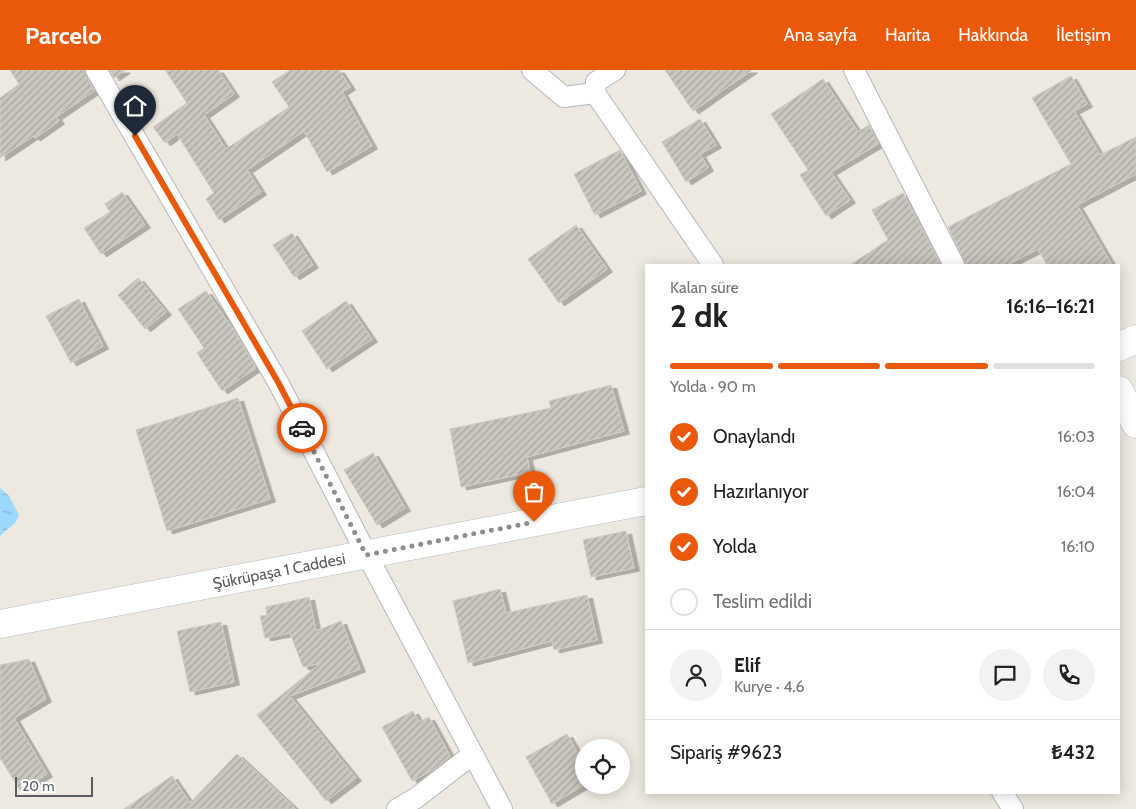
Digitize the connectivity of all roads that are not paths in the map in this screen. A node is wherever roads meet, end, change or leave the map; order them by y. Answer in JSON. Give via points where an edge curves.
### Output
{"nodes":[{"id":1,"x":96,"y":70,"type":"edge"},
{"id":2,"x":532,"y":70,"type":"edge"},
{"id":3,"x":615,"y":70,"type":"edge"},
{"id":4,"x":854,"y":70,"type":"edge"},
{"id":5,"x":595,"y":93,"type":"junction"},
{"id":6,"x":713,"y":264,"type":"edge"},
{"id":7,"x":953,"y":264,"type":"edge"},
{"id":8,"x":1136,"y":339,"type":"edge"},
{"id":9,"x":1120,"y":347,"type":"edge"},
{"id":10,"x":1120,"y":392,"type":"edge"},
{"id":11,"x":1136,"y":424,"type":"edge"},
{"id":12,"x":645,"y":501,"type":"edge"},
{"id":13,"x":366,"y":555,"type":"junction"},
{"id":14,"x":0,"y":624,"type":"edge"},
{"id":15,"x":473,"y":754,"type":"junction"},
{"id":16,"x":1003,"y":794,"type":"edge"},
{"id":17,"x":397,"y":809,"type":"edge"},
{"id":18,"x":502,"y":809,"type":"edge"},
{"id":19,"x":1013,"y":809,"type":"edge"}],
"edges":[{"from":1,"to":13,"type":"street","via":[[278,382]]},
{"from":2,"to":5,"type":"street","via":[[564,97]]},
{"from":3,"to":5,"type":"street","via":[[596,82]]},
{"from":4,"to":7,"type":"street"},
{"from":5,"to":6,"type":"street"},
{"from":8,"to":9,"type":"main road"},
{"from":10,"to":11,"type":"main road"},
{"from":12,"to":13,"type":"main road","name":"Şükrüpaşa 1 Caddesi"},
{"from":13,"to":14,"type":"main road","name":"Şükrüpaşa 1 Caddesi"},
{"from":13,"to":15,"type":"street"},
{"from":15,"to":17,"type":"street"},
{"from":15,"to":18,"type":"street"},
{"from":16,"to":19,"type":"street"}]}
